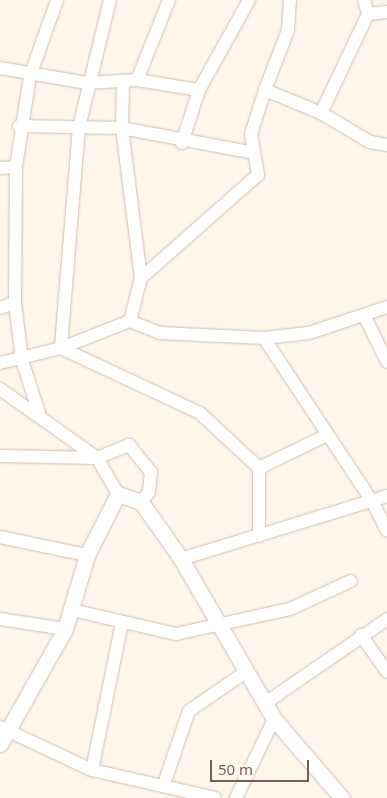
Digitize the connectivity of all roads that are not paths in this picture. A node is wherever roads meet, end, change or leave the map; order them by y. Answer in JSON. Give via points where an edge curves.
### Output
{"nodes":[{"id":1,"x":57,"y":0,"type":"edge"},
{"id":2,"x":110,"y":0,"type":"edge"},
{"id":3,"x":170,"y":0,"type":"edge"},
{"id":4,"x":249,"y":0,"type":"edge"},
{"id":5,"x":290,"y":0,"type":"edge"},
{"id":6,"x":364,"y":0,"type":"edge"},
{"id":7,"x":387,"y":12,"type":"edge"},
{"id":8,"x":368,"y":14,"type":"junction"},
{"id":9,"x":0,"y":68,"type":"edge"},
{"id":10,"x":30,"y":76,"type":"junction"},
{"id":11,"x":137,"y":80,"type":"junction"},
{"id":12,"x":123,"y":82,"type":"junction"},
{"id":13,"x":87,"y":83,"type":"junction"},
{"id":14,"x":199,"y":90,"type":"junction"},
{"id":15,"x":265,"y":90,"type":"junction"},
{"id":16,"x":321,"y":113,"type":"junction"},
{"id":17,"x":19,"y":126,"type":"junction"},
{"id":18,"x":79,"y":127,"type":"junction"},
{"id":19,"x":122,"y":128,"type":"junction"},
{"id":20,"x":182,"y":143,"type":"junction"},
{"id":21,"x":387,"y":145,"type":"edge"},
{"id":22,"x":254,"y":153,"type":"junction"},
{"id":23,"x":16,"y":167,"type":"junction"},
{"id":24,"x":0,"y":168,"type":"edge"},
{"id":25,"x":141,"y":278,"type":"junction"},
{"id":26,"x":15,"y":302,"type":"junction"},
{"id":27,"x":387,"y":307,"type":"edge"},
{"id":28,"x":0,"y":308,"type":"edge"},
{"id":29,"x":365,"y":317,"type":"junction"},
{"id":30,"x":130,"y":321,"type":"junction"},
{"id":31,"x":264,"y":338,"type":"junction"},
{"id":32,"x":61,"y":348,"type":"junction"},
{"id":33,"x":22,"y":360,"type":"junction"},
{"id":34,"x":387,"y":362,"type":"edge"},
{"id":35,"x":0,"y":363,"type":"edge"},
{"id":36,"x":0,"y":389,"type":"edge"},
{"id":37,"x":40,"y":416,"type":"junction"},
{"id":38,"x":326,"y":435,"type":"junction"},
{"id":39,"x":0,"y":456,"type":"edge"},
{"id":40,"x":97,"y":458,"type":"junction"},
{"id":41,"x":259,"y":468,"type":"junction"},
{"id":42,"x":118,"y":494,"type":"junction"},
{"id":43,"x":387,"y":496,"type":"edge"},
{"id":44,"x":372,"y":501,"type":"junction"},
{"id":45,"x":141,"y":502,"type":"junction"},
{"id":46,"x":387,"y":530,"type":"edge"},
{"id":47,"x":259,"y":536,"type":"junction"},
{"id":48,"x":0,"y":537,"type":"edge"},
{"id":49,"x":87,"y":555,"type":"junction"},
{"id":50,"x":181,"y":559,"type":"junction"},
{"id":51,"x":351,"y":581,"type":"dead end"},
{"id":52,"x":72,"y":610,"type":"junction"},
{"id":53,"x":387,"y":619,"type":"edge"},
{"id":54,"x":0,"y":620,"type":"edge"},
{"id":55,"x":122,"y":623,"type":"junction"},
{"id":56,"x":218,"y":626,"type":"junction"},
{"id":57,"x":65,"y":630,"type":"junction"},
{"id":58,"x":361,"y":635,"type":"junction"},
{"id":59,"x":387,"y":672,"type":"edge"},
{"id":60,"x":244,"y":673,"type":"junction"},
{"id":61,"x":264,"y":704,"type":"junction"},
{"id":62,"x":274,"y":719,"type":"junction"},
{"id":63,"x":3,"y":734,"type":"edge"},
{"id":64,"x":92,"y":770,"type":"junction"},
{"id":65,"x":164,"y":784,"type":"junction"},
{"id":66,"x":215,"y":798,"type":"edge"},
{"id":67,"x":236,"y":798,"type":"edge"},
{"id":68,"x":342,"y":798,"type":"edge"}],
"edges":[{"from":1,"to":10,"type":"street"},
{"from":2,"to":13,"type":"street"},
{"from":3,"to":11,"type":"street"},
{"from":4,"to":14,"type":"street"},
{"from":5,"to":15,"type":"street","via":[[288,30]]},
{"from":6,"to":8,"type":"street"},
{"from":7,"to":8,"type":"street"},
{"from":8,"to":16,"type":"street"},
{"from":9,"to":10,"type":"street"},
{"from":10,"to":13,"type":"street"},
{"from":10,"to":17,"type":"street"},
{"from":11,"to":12,"type":"street"},
{"from":11,"to":14,"type":"street"},
{"from":12,"to":13,"type":"street"},
{"from":12,"to":19,"type":"street"},
{"from":13,"to":18,"type":"street"},
{"from":14,"to":20,"type":"street"},
{"from":15,"to":16,"type":"street"},
{"from":15,"to":22,"type":"street","via":[[251,134]]},
{"from":16,"to":21,"type":"street","via":[[370,142]]},
{"from":17,"to":18,"type":"street"},
{"from":17,"to":23,"type":"street"},
{"from":18,"to":19,"type":"street"},
{"from":18,"to":32,"type":"street"},
{"from":19,"to":20,"type":"street"},
{"from":19,"to":25,"type":"street"},
{"from":20,"to":22,"type":"street"},
{"from":22,"to":25,"type":"street","via":[[258,175]]},
{"from":23,"to":24,"type":"street"},
{"from":23,"to":26,"type":"street"},
{"from":25,"to":30,"type":"street"},
{"from":26,"to":28,"type":"street"},
{"from":26,"to":33,"type":"street"},
{"from":27,"to":29,"type":"street"},
{"from":29,"to":31,"type":"street","via":[[309,333]]},
{"from":29,"to":34,"type":"street"},
{"from":30,"to":31,"type":"street","via":[[160,333]]},
{"from":30,"to":32,"type":"street"},
{"from":31,"to":38,"type":"street"},
{"from":32,"to":33,"type":"street"},
{"from":32,"to":41,"type":"street","via":[[200,413]]},
{"from":33,"to":35,"type":"street"},
{"from":33,"to":37,"type":"street"},
{"from":36,"to":37,"type":"street"},
{"from":37,"to":40,"type":"street"},
{"from":38,"to":41,"type":"street"},
{"from":38,"to":44,"type":"street"},
{"from":39,"to":40,"type":"street"},
{"from":40,"to":42,"type":"street"},
{"from":40,"to":45,"type":"street","via":[[129,445],[151,472],[149,492]]},
{"from":41,"to":47,"type":"street"},
{"from":42,"to":45,"type":"street"},
{"from":42,"to":49,"type":"street"},
{"from":43,"to":44,"type":"street"},
{"from":44,"to":46,"type":"street"},
{"from":44,"to":47,"type":"street"},
{"from":45,"to":50,"type":"street"},
{"from":47,"to":50,"type":"street"},
{"from":48,"to":49,"type":"street"},
{"from":49,"to":52,"type":"street"},
{"from":50,"to":56,"type":"street"},
{"from":51,"to":56,"type":"street","via":[[290,609]]},
{"from":52,"to":55,"type":"street"},
{"from":52,"to":57,"type":"street"},
{"from":53,"to":58,"type":"street"},
{"from":54,"to":57,"type":"street"},
{"from":55,"to":56,"type":"street","via":[[176,634]]},
{"from":55,"to":64,"type":"street"},
{"from":56,"to":60,"type":"street"},
{"from":57,"to":63,"type":"street"},
{"from":58,"to":59,"type":"street"},
{"from":58,"to":61,"type":"street"},
{"from":60,"to":61,"type":"street"},
{"from":60,"to":65,"type":"street","via":[[189,711]]},
{"from":61,"to":62,"type":"street"},
{"from":62,"to":67,"type":"street"},
{"from":62,"to":68,"type":"street"},
{"from":63,"to":64,"type":"street"},
{"from":64,"to":65,"type":"street"},
{"from":65,"to":66,"type":"street"}]}
